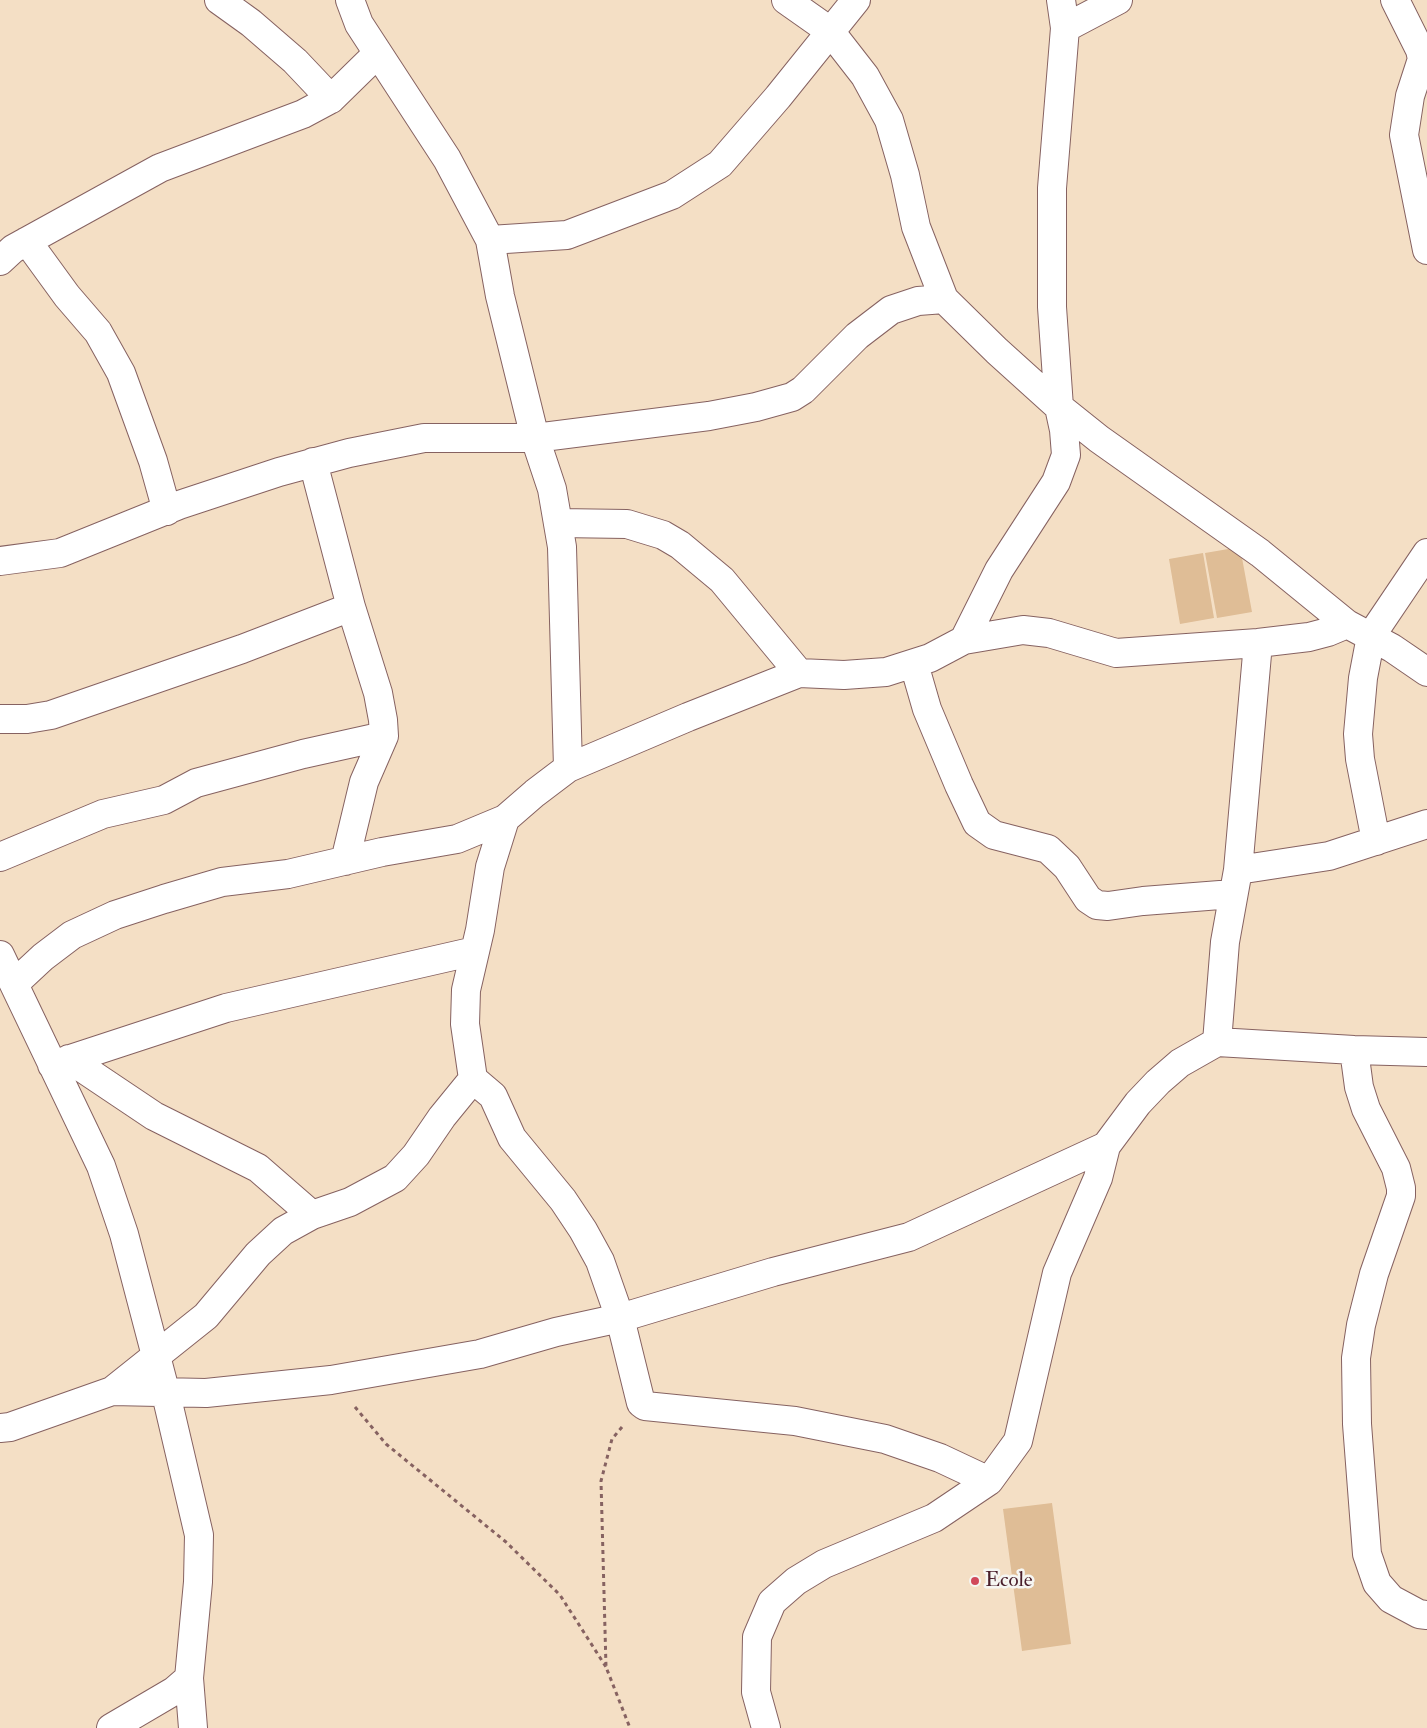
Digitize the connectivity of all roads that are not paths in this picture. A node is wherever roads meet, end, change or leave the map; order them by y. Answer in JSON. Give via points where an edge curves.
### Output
{"nodes":[{"id":1,"x":219,"y":0,"type":"edge"},
{"id":2,"x":350,"y":0,"type":"edge"},
{"id":3,"x":786,"y":0,"type":"edge"},
{"id":4,"x":856,"y":0,"type":"edge"},
{"id":5,"x":1061,"y":0,"type":"edge"},
{"id":6,"x":1118,"y":0,"type":"edge"},
{"id":7,"x":1395,"y":0,"type":"edge"},
{"id":8,"x":1065,"y":28,"type":"junction"},
{"id":9,"x":830,"y":31,"type":"junction"},
{"id":10,"x":378,"y":54,"type":"junction"},
{"id":11,"x":332,"y":99,"type":"junction"},
{"id":12,"x":490,"y":240,"type":"junction"},
{"id":13,"x":27,"y":241,"type":"junction"},
{"id":14,"x":1427,"y":250,"type":"edge"},
{"id":15,"x":0,"y":262,"type":"edge"},
{"id":16,"x":944,"y":299,"type":"junction"},
{"id":17,"x":1059,"y":407,"type":"junction"},
{"id":18,"x":535,"y":438,"type":"junction"},
{"id":19,"x":313,"y":462,"type":"junction"},
{"id":20,"x":167,"y":511,"type":"junction"},
{"id":21,"x":559,"y":523,"type":"junction"},
{"id":22,"x":1427,"y":553,"type":"edge"},
{"id":23,"x":0,"y":561,"type":"edge"},
{"id":24,"x":351,"y":606,"type":"junction"},
{"id":25,"x":1359,"y":630,"type":"junction"},
{"id":26,"x":964,"y":640,"type":"junction"},
{"id":27,"x":1258,"y":644,"type":"junction"},
{"id":28,"x":914,"y":664,"type":"junction"},
{"id":29,"x":1427,"y":672,"type":"edge"},
{"id":30,"x":799,"y":673,"type":"junction"},
{"id":31,"x":0,"y":719,"type":"edge"},
{"id":32,"x":384,"y":736,"type":"junction"},
{"id":33,"x":568,"y":768,"type":"junction"},
{"id":34,"x":505,"y":819,"type":"junction"},
{"id":35,"x":1427,"y":824,"type":"edge"},
{"id":36,"x":1376,"y":840,"type":"junction"},
{"id":37,"x":0,"y":857,"type":"edge"},
{"id":38,"x":345,"y":861,"type":"junction"},
{"id":39,"x":1236,"y":882,"type":"junction"},
{"id":40,"x":475,"y":951,"type":"junction"},
{"id":41,"x":0,"y":954,"type":"edge"},
{"id":42,"x":14,"y":984,"type":"junction"},
{"id":43,"x":1217,"y":1042,"type":"junction"},
{"id":44,"x":1354,"y":1050,"type":"junction"},
{"id":45,"x":1427,"y":1052,"type":"edge"},
{"id":46,"x":61,"y":1062,"type":"junction"},
{"id":47,"x":473,"y":1079,"type":"junction"},
{"id":48,"x":1106,"y":1146,"type":"junction"},
{"id":49,"x":312,"y":1215,"type":"junction"},
{"id":50,"x":620,"y":1318,"type":"junction"},
{"id":51,"x":155,"y":1356,"type":"junction"},
{"id":52,"x":112,"y":1392,"type":"junction"},
{"id":53,"x":166,"y":1394,"type":"junction"},
{"id":54,"x":0,"y":1428,"type":"edge"},
{"id":55,"x":989,"y":1481,"type":"junction"},
{"id":56,"x":1427,"y":1615,"type":"edge"},
{"id":57,"x":189,"y":1678,"type":"junction"},
{"id":58,"x":111,"y":1728,"type":"edge"},
{"id":59,"x":193,"y":1728,"type":"edge"},
{"id":60,"x":766,"y":1728,"type":"edge"}],
"edges":[{"from":1,"to":11,"type":"street","via":[[266,35]]},
{"from":2,"to":10,"type":"street","via":[[359,24]]},
{"from":3,"to":9,"type":"street"},
{"from":4,"to":9,"type":"street"},
{"from":5,"to":8,"type":"street"},
{"from":6,"to":8,"type":"street"},
{"from":7,"to":14,"type":"street","via":[[1422,59],[1410,96],[1404,135]]},
{"from":8,"to":17,"type":"street","via":[[1052,188],[1052,306]]},
{"from":9,"to":12,"type":"street","via":[[720,164],[680,190],[617,218],[567,235]]},
{"from":9,"to":16,"type":"street","via":[[866,76],[889,120],[916,227]]},
{"from":10,"to":11,"type":"street"},
{"from":10,"to":12,"type":"street","via":[[447,159]]},
{"from":11,"to":13,"type":"street","via":[[303,114],[160,168]]},
{"from":12,"to":18,"type":"street","via":[[500,296]]},
{"from":13,"to":15,"type":"street"},
{"from":13,"to":20,"type":"street","via":[[98,332],[121,373],[153,461]]},
{"from":16,"to":17,"type":"street"},
{"from":16,"to":18,"type":"street","via":[[918,301],[891,310],[857,336],[814,380],[792,397],[709,416]]},
{"from":17,"to":25,"type":"street","via":[[1122,456],[1260,553]]},
{"from":17,"to":26,"type":"street","via":[[1066,455],[1056,482],[999,570]]},
{"from":18,"to":19,"type":"street","via":[[424,438]]},
{"from":18,"to":21,"type":"street","via":[[552,489]]},
{"from":19,"to":20,"type":"street"},
{"from":19,"to":24,"type":"street"},
{"from":20,"to":23,"type":"street","via":[[60,553]]},
{"from":21,"to":30,"type":"street","via":[[627,524],[663,535],[680,545],[722,580]]},
{"from":21,"to":33,"type":"street"},
{"from":22,"to":25,"type":"street"},
{"from":24,"to":31,"type":"street","via":[[242,649],[51,715],[27,720]]},
{"from":24,"to":32,"type":"street","via":[[378,694]]},
{"from":25,"to":27,"type":"street"},
{"from":25,"to":29,"type":"street"},
{"from":25,"to":36,"type":"street","via":[[1363,678],[1358,734]]},
{"from":26,"to":27,"type":"street","via":[[1023,630],[1048,633],[1116,653]]},
{"from":26,"to":28,"type":"street"},
{"from":27,"to":39,"type":"street"},
{"from":28,"to":30,"type":"street","via":[[877,673]]},
{"from":28,"to":39,"type":"street","via":[[927,709],[956,778],[977,823],[994,836],[1048,849],[1068,867],[1088,899],[1097,905],[1143,901]]},
{"from":30,"to":33,"type":"street"},
{"from":32,"to":37,"type":"street","via":[[196,783],[164,800],[103,814]]},
{"from":32,"to":38,"type":"street","via":[[364,782]]},
{"from":33,"to":34,"type":"street"},
{"from":34,"to":38,"type":"street","via":[[457,839]]},
{"from":34,"to":40,"type":"street","via":[[490,868]]},
{"from":35,"to":36,"type":"street"},
{"from":36,"to":39,"type":"street"},
{"from":38,"to":42,"type":"street","via":[[288,874],[222,882],[115,915],[72,935]]},
{"from":39,"to":43,"type":"street","via":[[1225,942]]},
{"from":40,"to":46,"type":"street","via":[[226,1008]]},
{"from":40,"to":47,"type":"street","via":[[466,990],[465,1024]]},
{"from":41,"to":42,"type":"street"},
{"from":42,"to":46,"type":"street"},
{"from":43,"to":44,"type":"street"},
{"from":43,"to":48,"type":"street","via":[[1180,1063],[1158,1082]]},
{"from":44,"to":45,"type":"street"},
{"from":44,"to":56,"type":"street","via":[[1366,1109],[1396,1168],[1401,1188],[1374,1274],[1356,1358],[1357,1424],[1367,1554],[1376,1583],[1391,1599]]},
{"from":46,"to":49,"type":"street","via":[[154,1116],[258,1168]]},
{"from":46,"to":51,"type":"street","via":[[124,1234]]},
{"from":47,"to":49,"type":"street","via":[[396,1178],[350,1202]]},
{"from":47,"to":50,"type":"street","via":[[493,1096],[512,1138],[583,1230],[600,1261]]},
{"from":48,"to":50,"type":"street","via":[[909,1237],[773,1272]]},
{"from":48,"to":55,"type":"street","via":[[1098,1178],[1057,1274],[1018,1441]]},
{"from":49,"to":51,"type":"street","via":[[283,1231],[258,1254],[206,1316]]},
{"from":50,"to":53,"type":"street","via":[[480,1354],[331,1380]]},
{"from":50,"to":55,"type":"street","via":[[641,1403],[650,1407],[795,1421],[885,1439],[940,1458]]},
{"from":51,"to":52,"type":"street"},
{"from":51,"to":53,"type":"street"},
{"from":52,"to":53,"type":"street"},
{"from":52,"to":54,"type":"street"},
{"from":53,"to":57,"type":"street","via":[[199,1535]]},
{"from":55,"to":60,"type":"street","via":[[934,1518],[824,1564],[796,1581],[772,1602],[756,1637],[756,1692]]},
{"from":57,"to":58,"type":"street","via":[[168,1696]]},
{"from":57,"to":59,"type":"street"}]}
